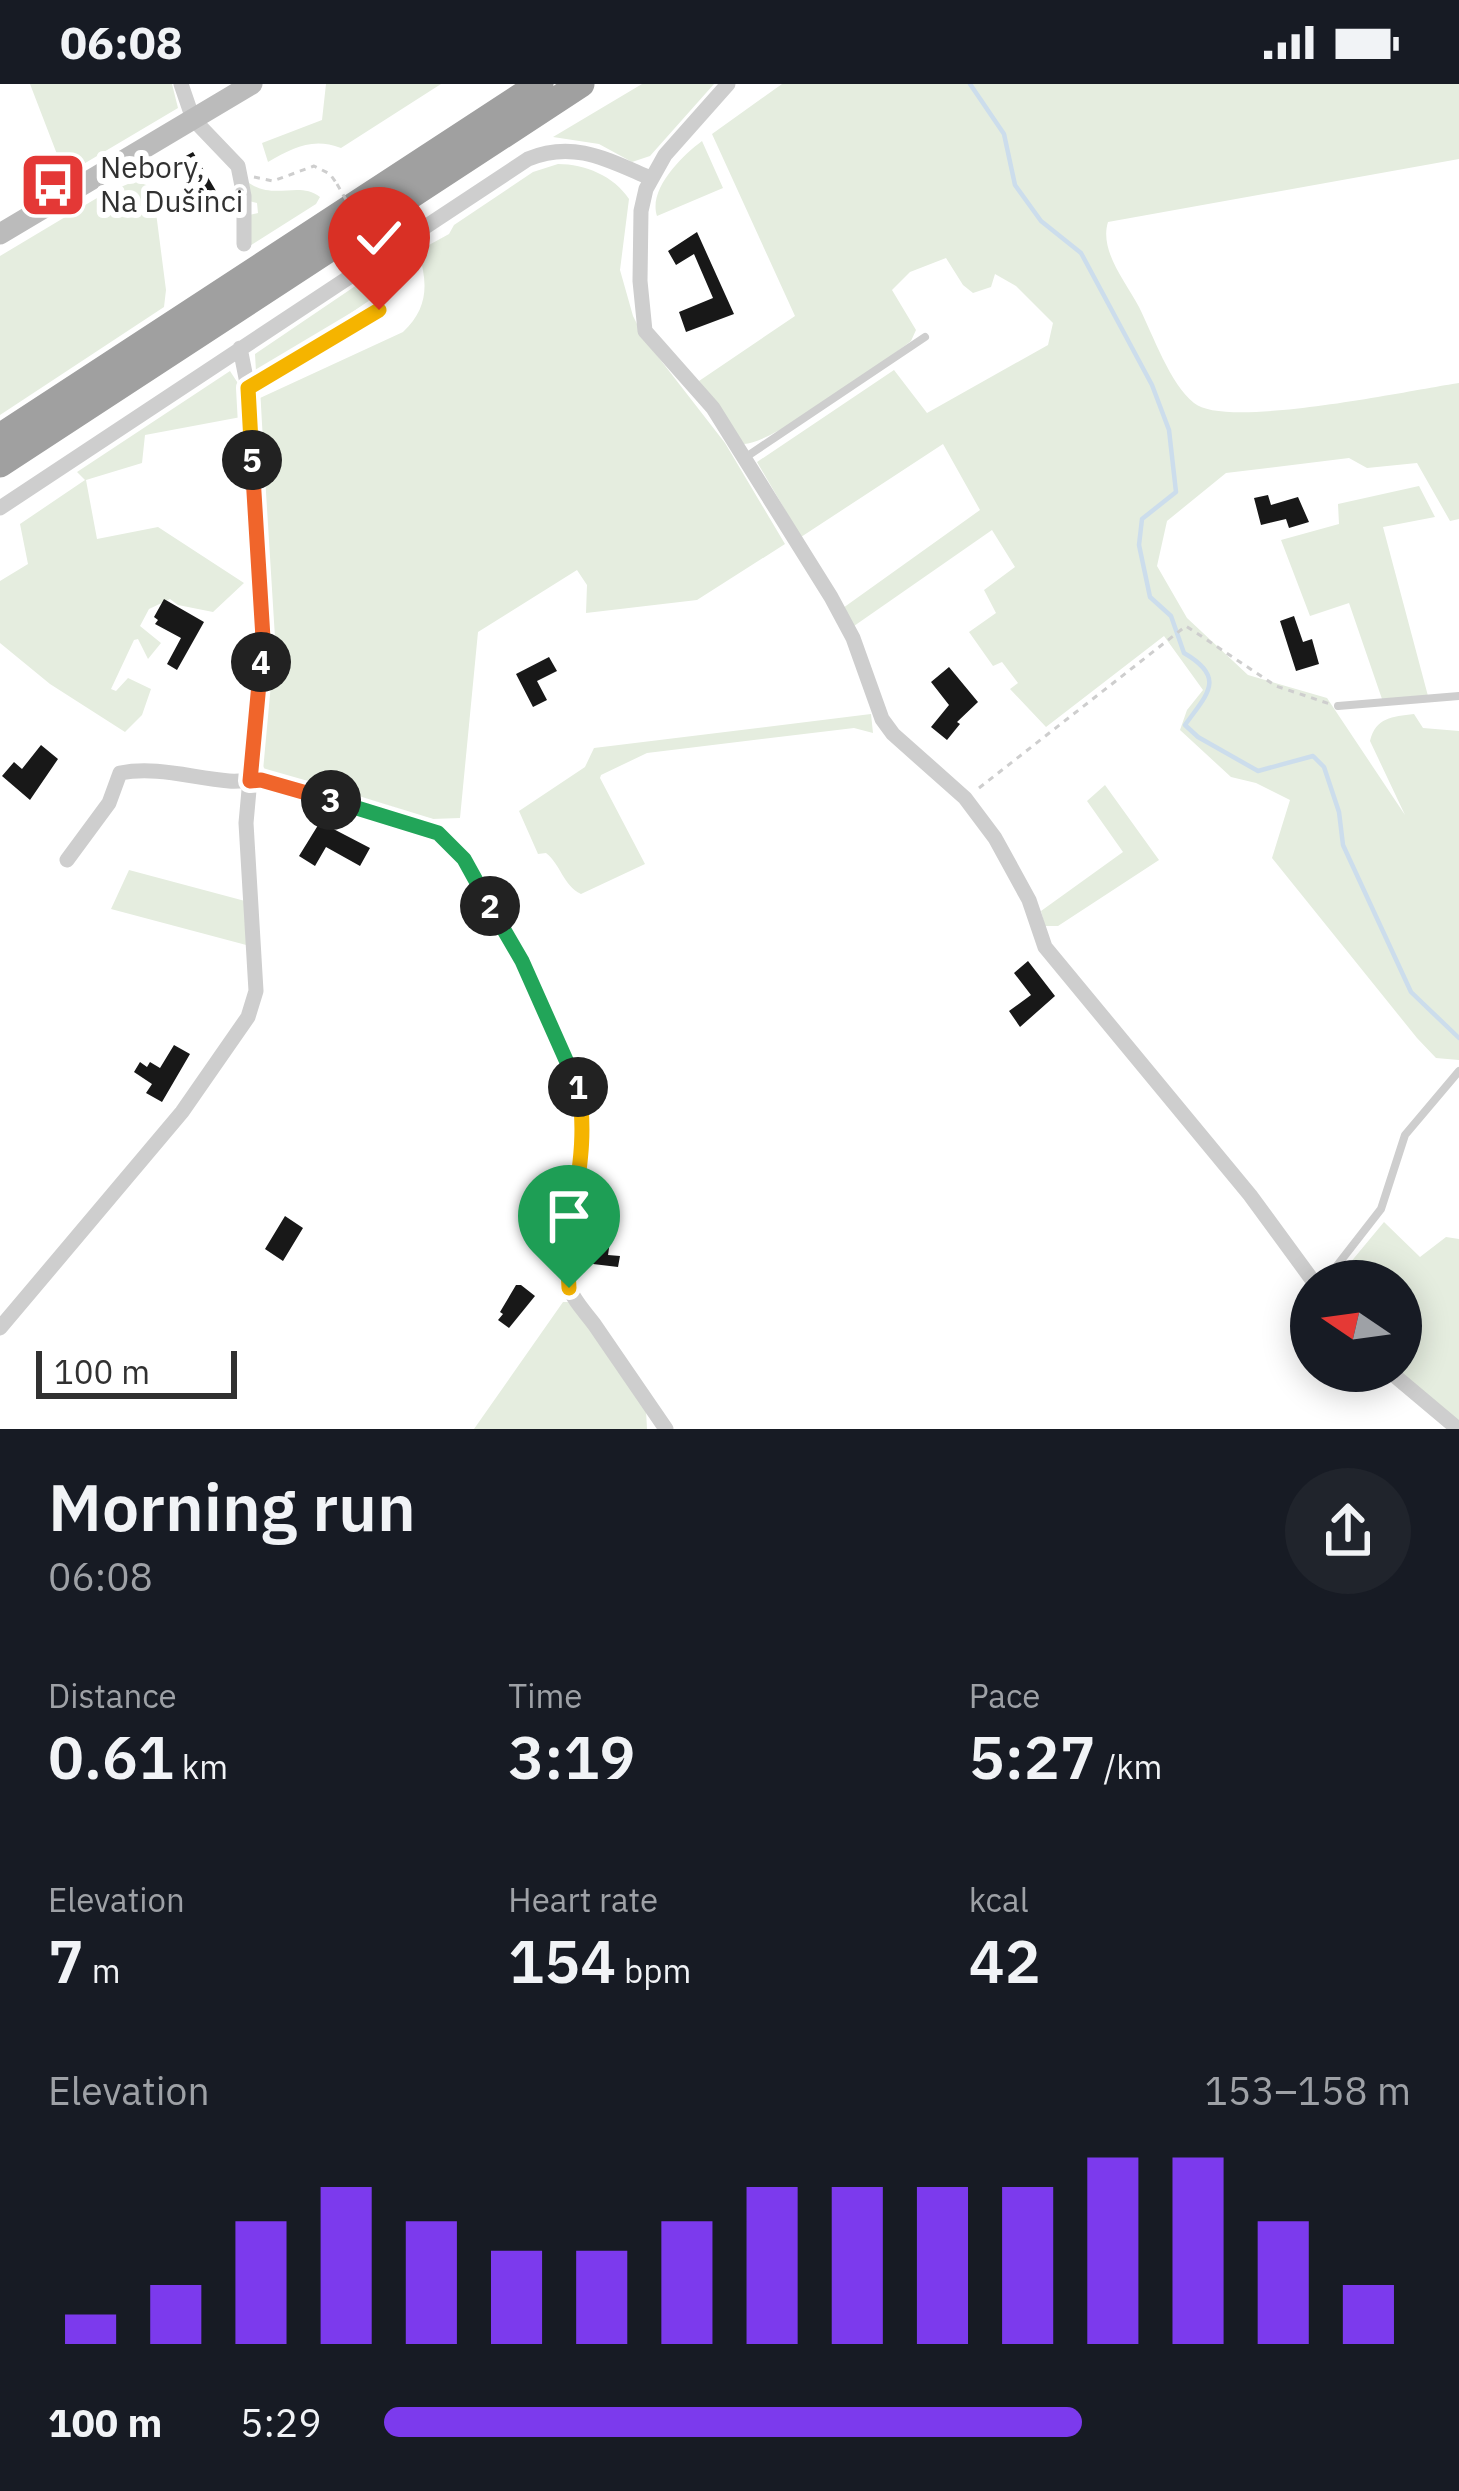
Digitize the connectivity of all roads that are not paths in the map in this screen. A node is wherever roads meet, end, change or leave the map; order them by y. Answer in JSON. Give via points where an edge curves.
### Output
{"nodes":[{"id":1,"x":181,"y":84,"type":"edge"},
{"id":2,"x":252,"y":84,"type":"edge"},
{"id":3,"x":540,"y":84,"type":"edge"},
{"id":4,"x":581,"y":84,"type":"edge"},
{"id":5,"x":728,"y":84,"type":"edge"},
{"id":6,"x":193,"y":119,"type":"junction"},
{"id":7,"x":650,"y":178,"type":"junction"},
{"id":8,"x":0,"y":233,"type":"edge"},
{"id":9,"x":244,"y":244,"type":"dead end"},
{"id":10,"x":926,"y":338,"type":"dead end"},
{"id":11,"x":240,"y":348,"type":"junction"},
{"id":12,"x":0,"y":437,"type":"edge"},
{"id":13,"x":745,"y":458,"type":"junction"},
{"id":14,"x":0,"y":464,"type":"edge"},
{"id":15,"x":0,"y":508,"type":"edge"},
{"id":16,"x":1459,"y":696,"type":"edge"},
{"id":17,"x":1338,"y":706,"type":"road end"},
{"id":18,"x":250,"y":781,"type":"junction"},
{"id":19,"x":68,"y":860,"type":"dead end"},
{"id":20,"x":1459,"y":1071,"type":"edge"},
{"id":21,"x":1297,"y":1260,"type":"edge"},
{"id":22,"x":1342,"y":1260,"type":"edge"},
{"id":23,"x":0,"y":1328,"type":"edge"},
{"id":24,"x":1415,"y":1392,"type":"edge"},
{"id":25,"x":662,"y":1427,"type":"edge"},
{"id":26,"x":1458,"y":1429,"type":"edge"}],
"edges":[{"from":1,"to":6,"type":"street"},
{"from":2,"to":6,"type":"main road"},
{"from":3,"to":12,"type":"highway"},
{"from":4,"to":14,"type":"highway"},
{"from":5,"to":7,"type":"street"},
{"from":6,"to":8,"type":"main road"},
{"from":6,"to":9,"type":"street","via":[[238,166]]},
{"from":7,"to":11,"type":"street","via":[[579,150],[528,159]]},
{"from":7,"to":13,"type":"street","via":[[641,211],[645,331]]},
{"from":10,"to":13,"type":"lane"},
{"from":11,"to":15,"type":"street"},
{"from":11,"to":18,"type":"street","via":[[263,638]]},
{"from":13,"to":21,"type":"street","via":[[853,638],[882,719],[965,798],[1029,900],[1045,946]]},
{"from":16,"to":17,"type":"lane"},
{"from":18,"to":19,"type":"street","via":[[121,773]]},
{"from":18,"to":23,"type":"street","via":[[246,869],[257,967],[248,1017],[182,1112]]},
{"from":18,"to":25,"type":"street","via":[[438,833],[464,859],[576,1075],[584,1157],[569,1288]]},
{"from":20,"to":22,"type":"lane","via":[[1405,1135],[1373,1222]]},
{"from":24,"to":26,"type":"street"}]}
